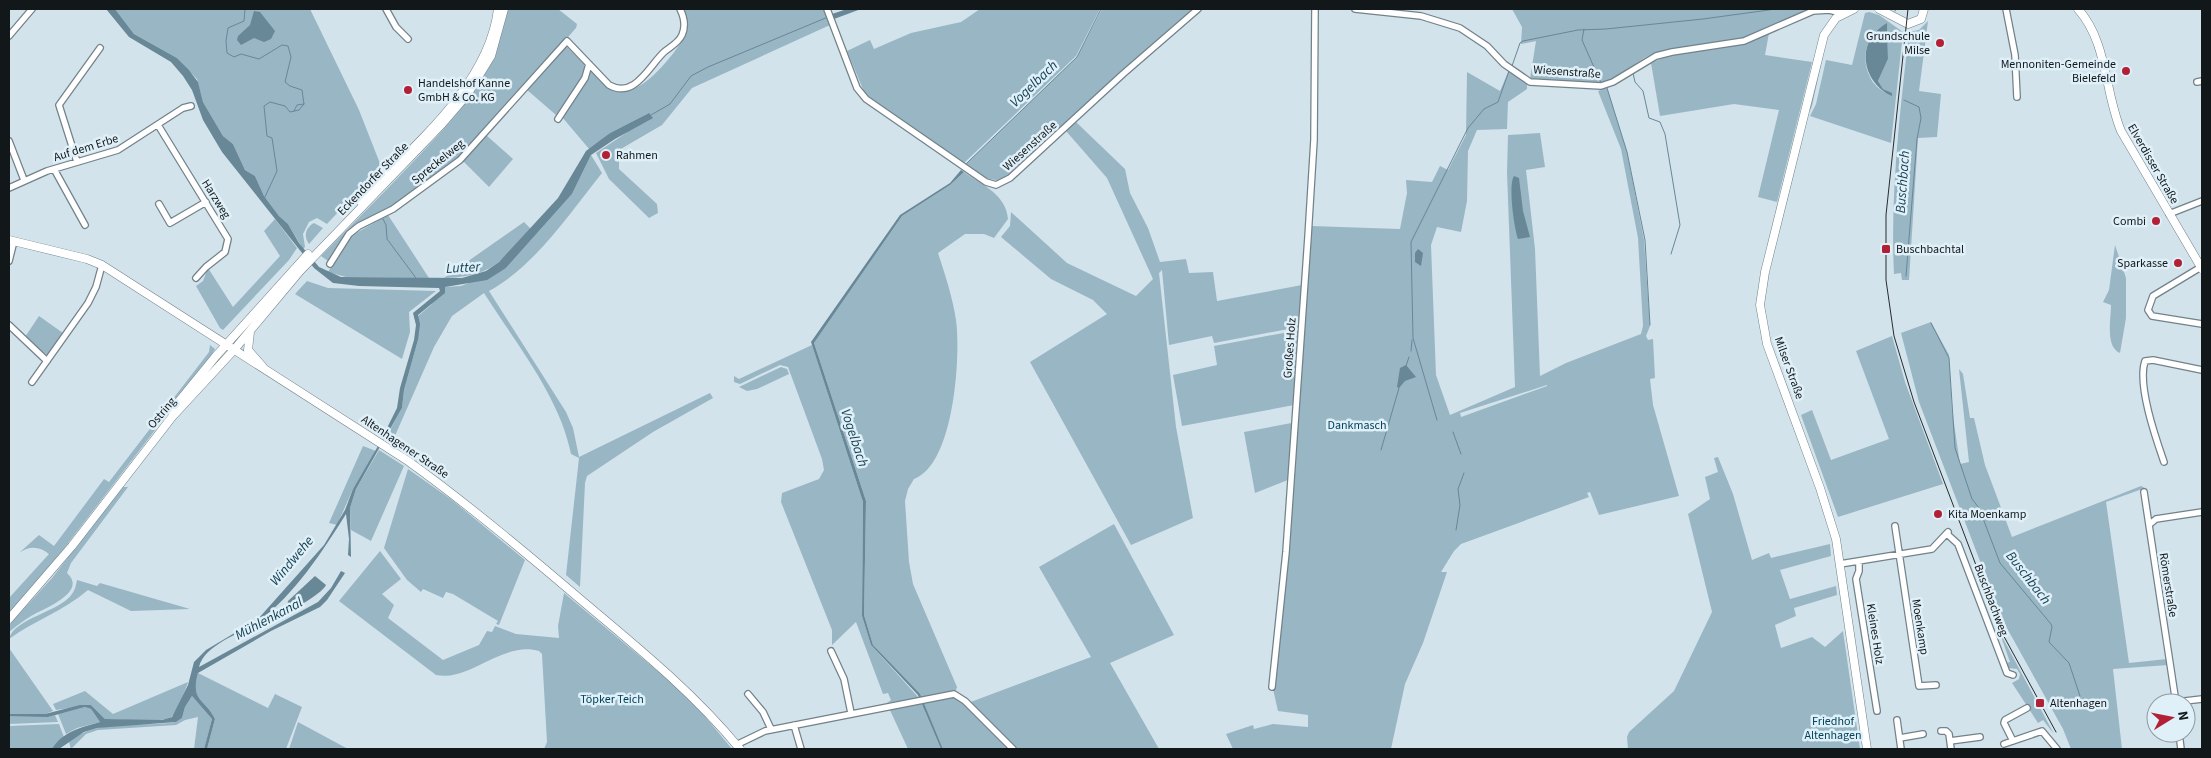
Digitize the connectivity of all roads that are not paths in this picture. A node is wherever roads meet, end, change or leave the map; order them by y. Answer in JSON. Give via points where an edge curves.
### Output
{"nodes":[{"id":1,"x":32,"y":9,"type":"edge"},
{"id":2,"x":386,"y":9,"type":"edge"},
{"id":3,"x":498,"y":9,"type":"edge"},
{"id":4,"x":504,"y":9,"type":"edge"},
{"id":5,"x":680,"y":9,"type":"edge"},
{"id":6,"x":828,"y":9,"type":"edge"},
{"id":7,"x":1198,"y":9,"type":"edge"},
{"id":8,"x":1315,"y":9,"type":"edge"},
{"id":9,"x":1355,"y":9,"type":"edge"},
{"id":10,"x":1854,"y":9,"type":"edge"},
{"id":11,"x":1879,"y":9,"type":"edge"},
{"id":12,"x":1924,"y":9,"type":"edge"},
{"id":13,"x":2006,"y":9,"type":"edge"},
{"id":14,"x":2078,"y":9,"type":"edge"},
{"id":15,"x":1842,"y":14,"type":"junction"},
{"id":16,"x":10,"y":32,"type":"edge"},
{"id":17,"x":408,"y":39,"type":"dead end"},
{"id":18,"x":100,"y":48,"type":"dead end"},
{"id":19,"x":589,"y":64,"type":"junction"},
{"id":20,"x":2017,"y":97,"type":"dead end"},
{"id":21,"x":191,"y":106,"type":"dead end"},
{"id":22,"x":558,"y":118,"type":"dead end"},
{"id":23,"x":158,"y":125,"type":"junction"},
{"id":24,"x":9,"y":141,"type":"edge"},
{"id":25,"x":76,"y":162,"type":"junction"},
{"id":26,"x":54,"y":169,"type":"junction"},
{"id":27,"x":24,"y":180,"type":"junction"},
{"id":28,"x":9,"y":188,"type":"edge"},
{"id":29,"x":206,"y":202,"type":"junction"},
{"id":30,"x":2202,"y":202,"type":"edge"},
{"id":31,"x":159,"y":204,"type":"dead end"},
{"id":32,"x":2169,"y":214,"type":"junction"},
{"id":33,"x":85,"y":225,"type":"dead end"},
{"id":34,"x":11,"y":240,"type":"edge"},
{"id":35,"x":317,"y":249,"type":"junction"},
{"id":36,"x":9,"y":261,"type":"edge"},
{"id":37,"x":330,"y":264,"type":"dead end"},
{"id":38,"x":102,"y":266,"type":"junction"},
{"id":39,"x":2202,"y":268,"type":"edge"},
{"id":40,"x":298,"y":269,"type":"junction"},
{"id":41,"x":196,"y":278,"type":"dead end"},
{"id":42,"x":2202,"y":324,"type":"edge"},
{"id":43,"x":9,"y":325,"type":"edge"},
{"id":44,"x":251,"y":329,"type":"junction"},
{"id":45,"x":226,"y":345,"type":"junction"},
{"id":46,"x":233,"y":350,"type":"junction"},
{"id":47,"x":47,"y":361,"type":"junction"},
{"id":48,"x":2202,"y":370,"type":"edge"},
{"id":49,"x":268,"y":373,"type":"junction"},
{"id":50,"x":32,"y":382,"type":"dead end"},
{"id":51,"x":2164,"y":462,"type":"dead end"},
{"id":52,"x":2144,"y":492,"type":"dead end"},
{"id":53,"x":112,"y":494,"type":"junction"},
{"id":54,"x":2202,"y":512,"type":"edge"},
{"id":55,"x":2150,"y":524,"type":"junction"},
{"id":56,"x":1894,"y":526,"type":"dead end"},
{"id":57,"x":1899,"y":554,"type":"junction"},
{"id":58,"x":1859,"y":561,"type":"junction"},
{"id":59,"x":1840,"y":564,"type":"junction"},
{"id":60,"x":9,"y":619,"type":"edge"},
{"id":61,"x":832,"y":651,"type":"dead end"},
{"id":62,"x":2013,"y":675,"type":"dead end"},
{"id":63,"x":1936,"y":685,"type":"dead end"},
{"id":64,"x":1272,"y":687,"type":"dead end"},
{"id":65,"x":2175,"y":693,"type":"edge"},
{"id":66,"x":748,"y":694,"type":"dead end"},
{"id":67,"x":2027,"y":708,"type":"dead end"},
{"id":68,"x":1877,"y":711,"type":"dead end"},
{"id":69,"x":851,"y":713,"type":"junction"},
{"id":70,"x":1897,"y":720,"type":"dead end"},
{"id":71,"x":794,"y":725,"type":"junction"},
{"id":72,"x":770,"y":729,"type":"junction"},
{"id":73,"x":1941,"y":731,"type":"dead end"},
{"id":74,"x":1923,"y":734,"type":"dead end"},
{"id":75,"x":1900,"y":738,"type":"junction"},
{"id":76,"x":1980,"y":738,"type":"dead end"},
{"id":77,"x":1950,"y":741,"type":"junction"},
{"id":78,"x":2013,"y":741,"type":"junction"},
{"id":79,"x":2004,"y":744,"type":"dead end"},
{"id":80,"x":738,"y":747,"type":"edge"},
{"id":81,"x":801,"y":749,"type":"edge"},
{"id":82,"x":1013,"y":749,"type":"edge"},
{"id":83,"x":1867,"y":749,"type":"edge"},
{"id":84,"x":1901,"y":749,"type":"edge"},
{"id":85,"x":1951,"y":749,"type":"edge"},
{"id":86,"x":2058,"y":749,"type":"edge"},
{"id":87,"x":2064,"y":749,"type":"edge"}],
"edges":[{"from":1,"to":16,"type":"street"},
{"from":2,"to":17,"type":"street","via":[[396,27]]},
{"from":3,"to":35,"type":"main road","name":"Eckendorfer Straße","via":[[486,54],[462,92]]},
{"from":4,"to":35,"type":"main road","name":"Eckendorfer Straße","via":[[491,56],[467,95]]},
{"from":5,"to":19,"type":"street","via":[[684,24],[679,40],[636,84],[614,88]]},
{"from":6,"to":7,"type":"street","name":"Wiesenstraße","via":[[857,88],[866,99],[986,182],[996,185],[1010,178]]},
{"from":8,"to":64,"type":"street","name":"Großes Holz","via":[[1314,140],[1286,552]]},
{"from":9,"to":15,"type":"street","name":"Wiesenstraße","via":[[1413,15],[1460,28],[1530,82],[1601,86],[1656,56],[1744,42],[1812,11],[1829,10]]},
{"from":10,"to":15,"type":"main road","name":"Milser Straße"},
{"from":11,"to":12,"type":"main road","via":[[1910,24],[1921,19]]},
{"from":13,"to":20,"type":"street","via":[[2015,55]]},
{"from":14,"to":32,"type":"main road","name":"Elverdisser Straße","via":[[2098,42],[2120,131]]},
{"from":15,"to":59,"type":"main road","name":"Milser Straße","via":[[1831,23],[1824,36],[1765,272],[1760,305],[1767,344],[1825,503]]},
{"from":18,"to":25,"type":"street","via":[[59,105]]},
{"from":19,"to":22,"type":"street","via":[[585,78]]},
{"from":19,"to":37,"type":"street","name":"Spreckelweg","via":[[567,41],[460,160],[393,209],[359,226],[349,234]]},
{"from":21,"to":23,"type":"street","name":"Auf dem Erbe"},
{"from":23,"to":25,"type":"street","name":"Auf dem Erbe","via":[[118,150]]},
{"from":23,"to":29,"type":"street","name":"Harzweg"},
{"from":24,"to":27,"type":"street"},
{"from":25,"to":26,"type":"street","name":"Auf dem Erbe"},
{"from":26,"to":27,"type":"street","name":"Auf dem Erbe"},
{"from":26,"to":33,"type":"street"},
{"from":27,"to":28,"type":"street","name":"Auf dem Erbe"},
{"from":29,"to":31,"type":"street","via":[[170,222]]},
{"from":29,"to":41,"type":"street","name":"Harzweg","via":[[225,232],[228,244],[225,252]]},
{"from":30,"to":32,"type":"street"},
{"from":32,"to":39,"type":"main road","name":"Elverdisser Straße"},
{"from":34,"to":36,"type":"street"},
{"from":34,"to":38,"type":"main road","name":"Altenhagener Straße"},
{"from":35,"to":40,"type":"main road","name":"Eckendorfer Straße"},
{"from":38,"to":45,"type":"main road","name":"Altenhagener Straße"},
{"from":38,"to":47,"type":"street","via":[[92,296]]},
{"from":39,"to":42,"type":"street","via":[[2154,295],[2148,310],[2152,316]]},
{"from":40,"to":44,"type":"main road","name":"Eckendorfer Straße"},
{"from":40,"to":45,"type":"main road","name":"Eckendorfer Straße"},
{"from":43,"to":47,"type":"street"},
{"from":44,"to":46,"type":"main road","name":"Eckendorfer Straße"},
{"from":44,"to":49,"type":"main road","via":[[248,350]]},
{"from":45,"to":46,"type":"main road","name":"Altenhagener Straße"},
{"from":45,"to":53,"type":"main road","name":"Ostring","via":[[168,415]]},
{"from":46,"to":49,"type":"main road","name":"Altenhagener Straße"},
{"from":46,"to":53,"type":"main road","name":"Ostring","via":[[172,417]]},
{"from":47,"to":50,"type":"street"},
{"from":48,"to":51,"type":"street","via":[[2145,361],[2147,406]]},
{"from":49,"to":80,"type":"main road","name":"Altenhagener Straße","via":[[374,439],[443,487],[606,620],[694,697]]},
{"from":52,"to":55,"type":"street","name":"Römerstraße"},
{"from":53,"to":60,"type":"main road","name":"Ostring"},
{"from":54,"to":55,"type":"street","via":[[2156,519]]},
{"from":55,"to":65,"type":"street","name":"Römerstraße"},
{"from":56,"to":57,"type":"street","name":"Moenkamp"},
{"from":57,"to":58,"type":"street"},
{"from":57,"to":62,"type":"street","name":"Buschbachweg","via":[[1934,548],[1948,532],[1958,544],[2008,673]]},
{"from":57,"to":63,"type":"street","name":"Moenkamp","via":[[1919,686]]},
{"from":58,"to":59,"type":"street"},
{"from":58,"to":68,"type":"street","name":"Kleines Holz","via":[[1856,580]]},
{"from":59,"to":83,"type":"main road","name":"Milser Straße"},
{"from":61,"to":69,"type":"street","via":[[844,678]]},
{"from":66,"to":72,"type":"street","via":[[763,712]]},
{"from":67,"to":78,"type":"street","via":[[2004,722]]},
{"from":69,"to":71,"type":"street"},
{"from":69,"to":82,"type":"street","via":[[948,694],[958,696]]},
{"from":70,"to":75,"type":"street"},
{"from":71,"to":72,"type":"street"},
{"from":71,"to":81,"type":"street"},
{"from":72,"to":80,"type":"street","via":[[756,734]]},
{"from":73,"to":77,"type":"street","via":[[1949,734]]},
{"from":74,"to":75,"type":"street"},
{"from":75,"to":84,"type":"street"},
{"from":76,"to":77,"type":"street"},
{"from":77,"to":85,"type":"street"},
{"from":78,"to":79,"type":"street"},
{"from":78,"to":86,"type":"street","via":[[2042,731]]},
{"from":86,"to":87,"type":"street"}]}
